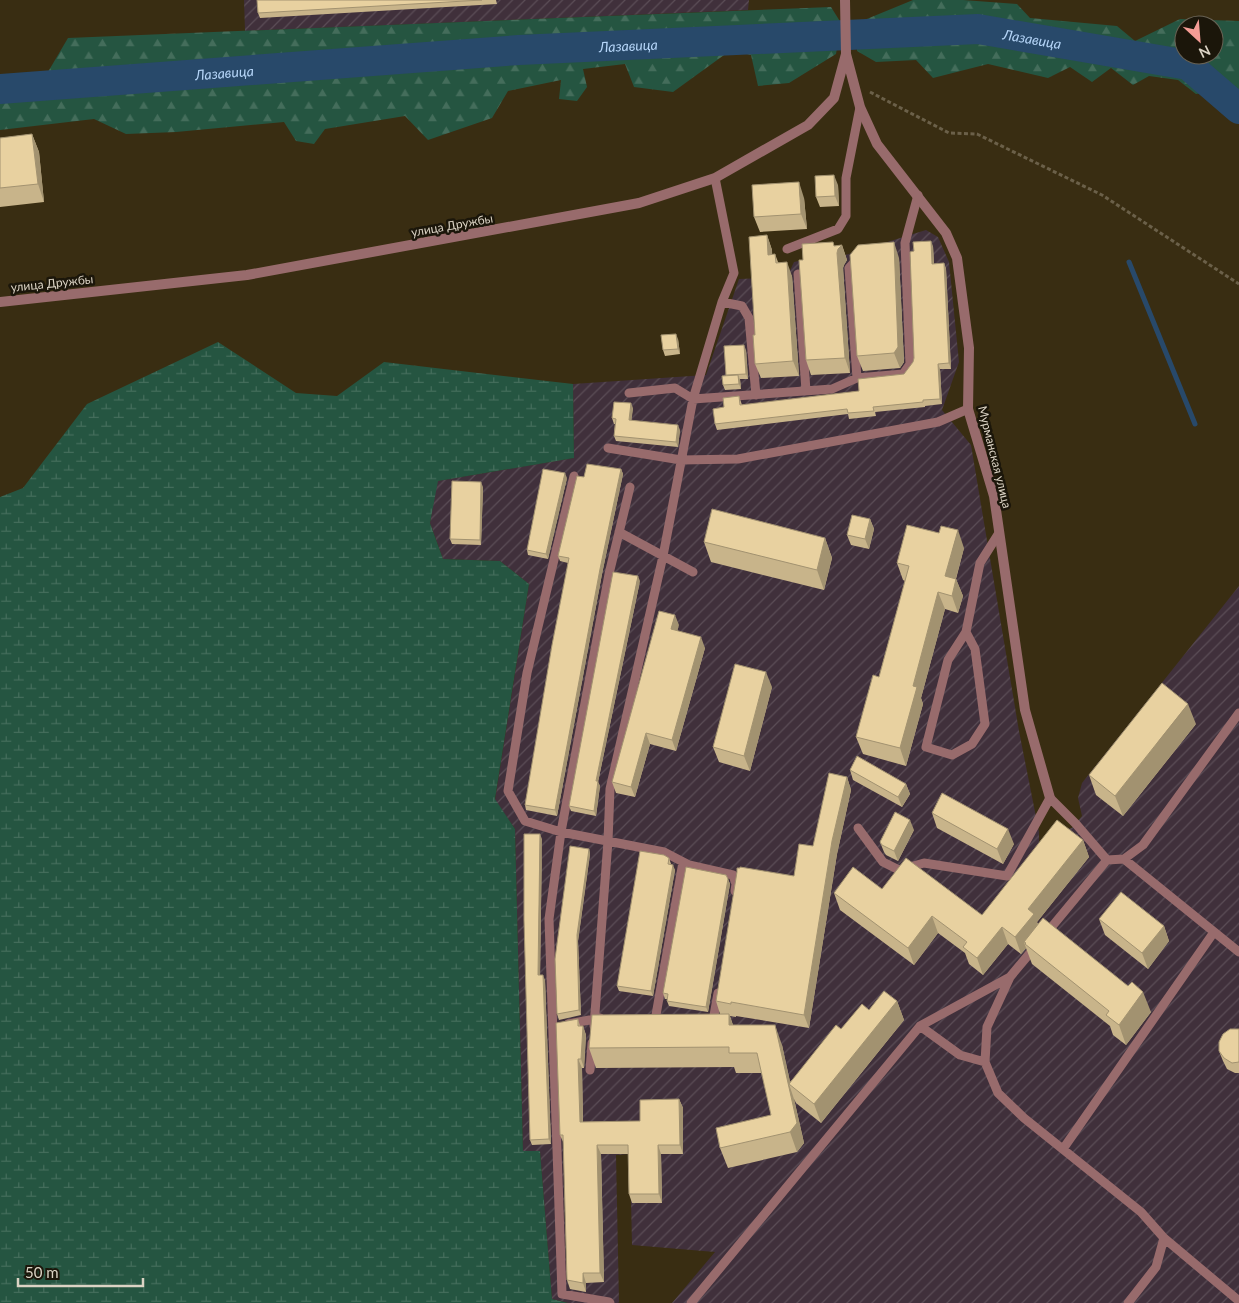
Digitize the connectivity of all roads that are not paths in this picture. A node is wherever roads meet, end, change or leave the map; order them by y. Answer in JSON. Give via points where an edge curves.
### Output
{"nodes":[{"id":1,"x":845,"y":0,"type":"edge"},
{"id":2,"x":846,"y":54,"type":"junction"},
{"id":3,"x":860,"y":107,"type":"junction"},
{"id":4,"x":715,"y":178,"type":"junction"},
{"id":5,"x":918,"y":196,"type":"junction"},
{"id":6,"x":787,"y":249,"type":"dead end"},
{"id":7,"x":869,"y":253,"type":"edge"},
{"id":8,"x":798,"y":274,"type":"edge"},
{"id":9,"x":0,"y":302,"type":"edge"},
{"id":10,"x":722,"y":302,"type":"junction"},
{"id":11,"x":857,"y":378,"type":"junction"},
{"id":12,"x":806,"y":391,"type":"junction"},
{"id":13,"x":629,"y":393,"type":"dead end"},
{"id":14,"x":756,"y":395,"type":"junction"},
{"id":15,"x":693,"y":399,"type":"junction"},
{"id":16,"x":968,"y":408,"type":"junction"},
{"id":17,"x":608,"y":448,"type":"dead end"},
{"id":18,"x":681,"y":460,"type":"junction"},
{"id":19,"x":574,"y":476,"type":"dead end"},
{"id":20,"x":630,"y":487,"type":"dead end"},
{"id":21,"x":619,"y":532,"type":"junction"},
{"id":22,"x":999,"y":533,"type":"junction"},
{"id":23,"x":663,"y":556,"type":"junction"},
{"id":24,"x":693,"y":572,"type":"dead end"},
{"id":25,"x":966,"y":632,"type":"junction"},
{"id":26,"x":1239,"y":713,"type":"edge"},
{"id":27,"x":1050,"y":798,"type":"junction"},
{"id":28,"x":858,"y":828,"type":"dead end"},
{"id":29,"x":561,"y":832,"type":"junction"},
{"id":30,"x":608,"y":841,"type":"junction"},
{"id":31,"x":1124,"y":858,"type":"junction"},
{"id":32,"x":1107,"y":860,"type":"junction"},
{"id":33,"x":683,"y":862,"type":"junction"},
{"id":34,"x":733,"y":903,"type":"edge"},
{"id":35,"x":1214,"y":932,"type":"junction"},
{"id":36,"x":1239,"y":952,"type":"edge"},
{"id":37,"x":1010,"y":977,"type":"junction"},
{"id":38,"x":720,"y":982,"type":"edge"},
{"id":39,"x":656,"y":1016,"type":"edge"},
{"id":40,"x":612,"y":1018,"type":"edge"},
{"id":41,"x":594,"y":1019,"type":"junction"},
{"id":42,"x":713,"y":1021,"type":"edge"},
{"id":43,"x":920,"y":1026,"type":"junction"},
{"id":44,"x":553,"y":1027,"type":"junction"},
{"id":45,"x":985,"y":1062,"type":"junction"},
{"id":46,"x":590,"y":1070,"type":"dead end"},
{"id":47,"x":1063,"y":1150,"type":"junction"},
{"id":48,"x":1164,"y":1238,"type":"junction"},
{"id":49,"x":1239,"y":1301,"type":"edge"},
{"id":50,"x":610,"y":1303,"type":"edge"},
{"id":51,"x":691,"y":1303,"type":"edge"},
{"id":52,"x":1128,"y":1303,"type":"edge"}],
"edges":[{"from":1,"to":2,"type":"street","name":"Мурманская улица"},
{"from":2,"to":3,"type":"street","name":"Мурманская улица"},
{"from":2,"to":4,"type":"street","name":"улица Дружбы","via":[[834,98],[808,125]]},
{"from":3,"to":5,"type":"street","name":"Мурманская улица","via":[[878,144]]},
{"from":3,"to":6,"type":"lane","via":[[846,178],[846,216],[838,228]]},
{"from":4,"to":9,"type":"street","name":"улица Дружбы","via":[[639,203],[247,275]]},
{"from":4,"to":10,"type":"lane","via":[[734,273]]},
{"from":5,"to":11,"type":"lane","via":[[901,245],[910,364],[903,374]]},
{"from":5,"to":16,"type":"street","name":"Мурманская улица","via":[[946,233],[957,258],[969,348]]},
{"from":7,"to":11,"type":"lane","via":[[860,255],[850,268]]},
{"from":8,"to":12,"type":"lane"},
{"from":10,"to":14,"type":"lane","via":[[742,306],[749,318]]},
{"from":10,"to":15,"type":"lane"},
{"from":11,"to":12,"type":"lane","via":[[832,389]]},
{"from":12,"to":14,"type":"lane"},
{"from":13,"to":15,"type":"lane","via":[[674,388]]},
{"from":14,"to":15,"type":"lane"},
{"from":15,"to":18,"type":"lane"},
{"from":16,"to":18,"type":"lane","via":[[938,422],[738,459]]},
{"from":16,"to":22,"type":"street","name":"Мурманская улица","via":[[994,496]]},
{"from":17,"to":18,"type":"lane"},
{"from":18,"to":23,"type":"lane"},
{"from":19,"to":29,"type":"lane","via":[[527,673],[508,791],[525,821]]},
{"from":20,"to":21,"type":"lane"},
{"from":21,"to":23,"type":"lane"},
{"from":21,"to":29,"type":"lane"},
{"from":22,"to":25,"type":"lane","via":[[980,564]]},
{"from":22,"to":27,"type":"street","name":"Мурманская улица","via":[[1025,710]]},
{"from":23,"to":24,"type":"lane"},
{"from":23,"to":30,"type":"lane","via":[[610,789]]},
{"from":25,"to":25,"type":"lane","via":[[948,660],[926,747],[952,755],[972,744],[986,724],[975,648]]},
{"from":26,"to":31,"type":"lane","via":[[1143,845]]},
{"from":27,"to":28,"type":"lane","via":[[1007,876],[924,863],[899,870],[883,862]]},
{"from":27,"to":32,"type":"lane"},
{"from":29,"to":30,"type":"lane"},
{"from":29,"to":44,"type":"lane","via":[[549,918]]},
{"from":30,"to":33,"type":"lane","via":[[664,852]]},
{"from":30,"to":41,"type":"lane"},
{"from":31,"to":32,"type":"lane"},
{"from":31,"to":35,"type":"lane"},
{"from":32,"to":37,"type":"lane"},
{"from":33,"to":34,"type":"lane","via":[[733,875],[736,884]]},
{"from":33,"to":39,"type":"lane"},
{"from":35,"to":36,"type":"lane"},
{"from":35,"to":47,"type":"lane"},
{"from":37,"to":43,"type":"lane"},
{"from":37,"to":45,"type":"lane","via":[[987,1027]]},
{"from":38,"to":42,"type":"lane"},
{"from":40,"to":41,"type":"lane"},
{"from":41,"to":44,"type":"lane"},
{"from":41,"to":46,"type":"lane"},
{"from":43,"to":45,"type":"lane","via":[[960,1055]]},
{"from":43,"to":51,"type":"lane"},
{"from":44,"to":50,"type":"lane","via":[[562,1294]]},
{"from":45,"to":47,"type":"lane","via":[[998,1093]]},
{"from":47,"to":48,"type":"lane","via":[[1141,1212]]},
{"from":48,"to":49,"type":"lane"},
{"from":48,"to":52,"type":"lane","via":[[1156,1266]]}]}
